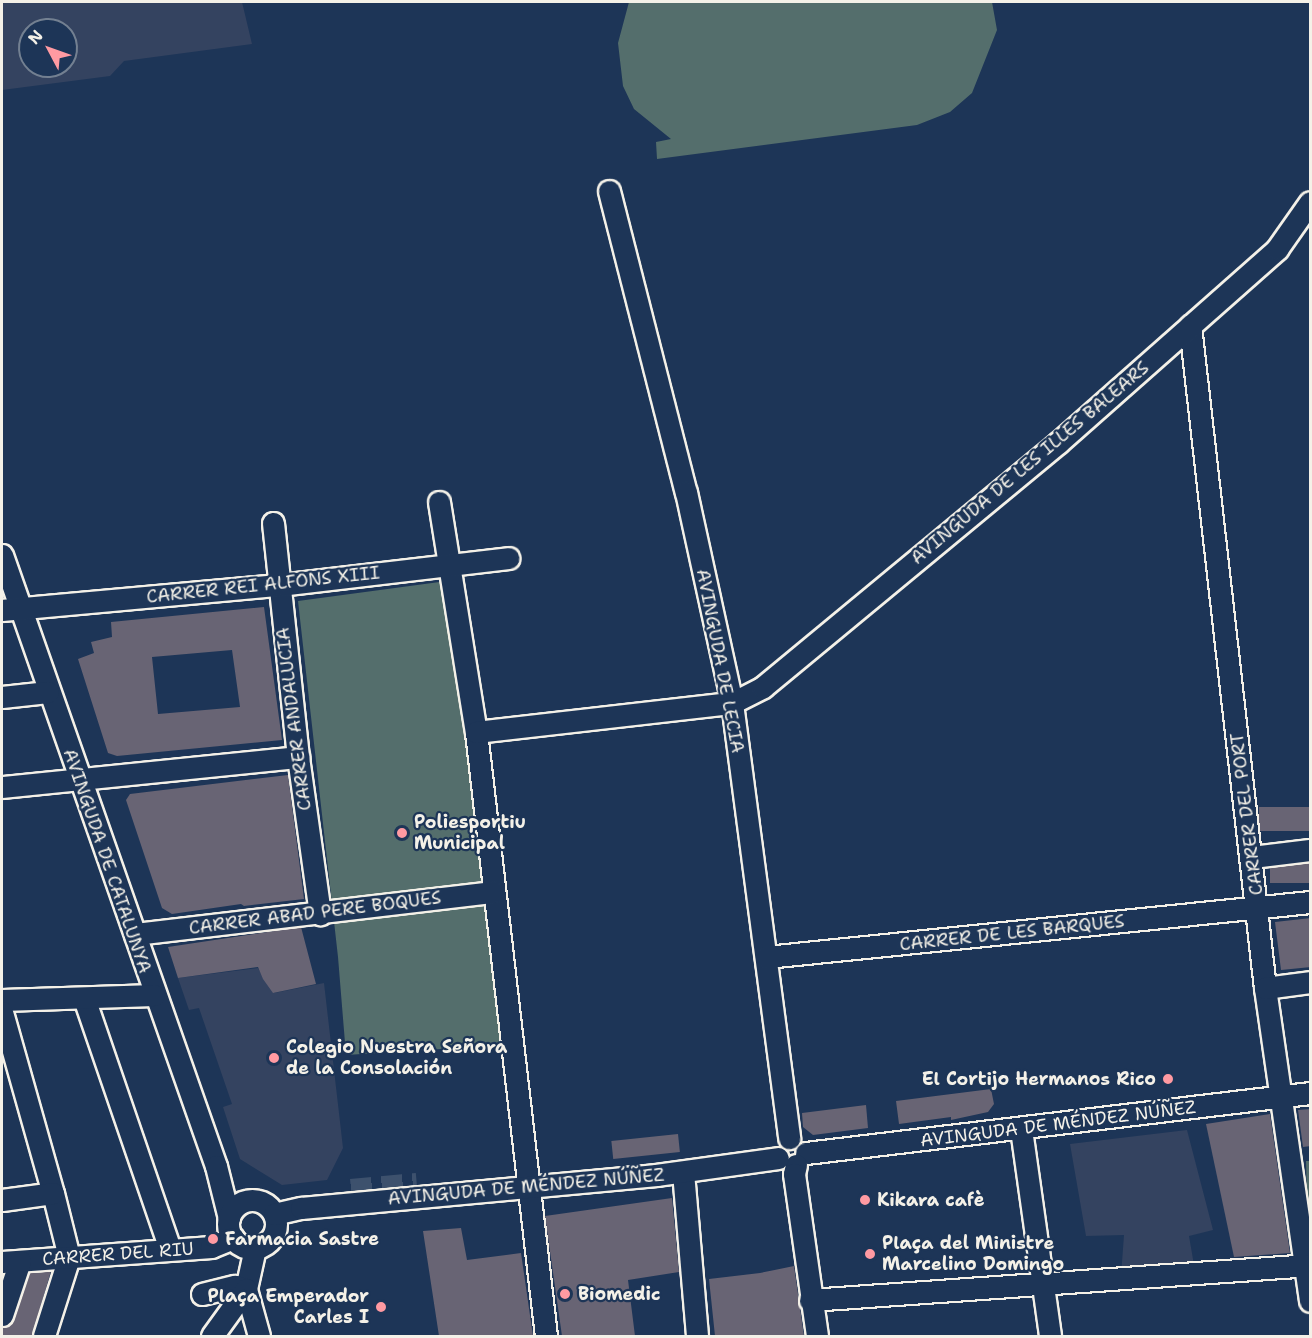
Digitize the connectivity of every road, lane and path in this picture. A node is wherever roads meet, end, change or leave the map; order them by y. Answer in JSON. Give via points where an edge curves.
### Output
{"nodes":[{"id":1,"x":609,"y":191,"type":"dead end"},
{"id":2,"x":1311,"y":202,"type":"edge"},
{"id":3,"x":1190,"y":326,"type":"junction"},
{"id":4,"x":439,"y":502,"type":"dead end"},
{"id":5,"x":273,"y":523,"type":"dead end"},
{"id":6,"x":2,"y":555,"type":"edge"},
{"id":7,"x":508,"y":558,"type":"dead end"},
{"id":8,"x":448,"y":565,"type":"junction"},
{"id":9,"x":279,"y":585,"type":"junction"},
{"id":10,"x":10,"y":609,"type":"edge"},
{"id":11,"x":48,"y":692,"type":"junction"},
{"id":12,"x":2,"y":697,"type":"edge"},
{"id":13,"x":732,"y":703,"type":"junction"},
{"id":14,"x":476,"y":732,"type":"junction"},
{"id":15,"x":298,"y":757,"type":"junction"},
{"id":16,"x":78,"y":780,"type":"junction"},
{"id":17,"x":2,"y":787,"type":"edge"},
{"id":18,"x":1311,"y":850,"type":"edge"},
{"id":19,"x":1252,"y":857,"type":"junction"},
{"id":20,"x":494,"y":891,"type":"junction"},
{"id":21,"x":1311,"y":902,"type":"edge"},
{"id":22,"x":1258,"y":908,"type":"junction"},
{"id":23,"x":320,"y":914,"type":"junction"},
{"id":24,"x":135,"y":934,"type":"junction"},
{"id":25,"x":766,"y":957,"type":"junction"},
{"id":26,"x":1311,"y":982,"type":"edge"},
{"id":27,"x":1265,"y":988,"type":"junction"},
{"id":28,"x":154,"y":996,"type":"junction"},
{"id":29,"x":84,"y":998,"type":"junction"},
{"id":30,"x":2,"y":1000,"type":"edge"},
{"id":31,"x":2,"y":1012,"type":"edge"},
{"id":32,"x":1311,"y":1093,"type":"edge"},
{"id":33,"x":1282,"y":1097,"type":"junction"},
{"id":34,"x":1021,"y":1129,"type":"junction"},
{"id":35,"x":794,"y":1159,"type":"junction"},
{"id":36,"x":216,"y":1166,"type":"junction"},
{"id":37,"x":683,"y":1172,"type":"junction"},
{"id":38,"x":417,"y":1183,"type":"tunnel mouth"},
{"id":39,"x":528,"y":1186,"type":"junction"},
{"id":40,"x":351,"y":1189,"type":"tunnel mouth"},
{"id":41,"x":484,"y":1190,"type":"junction"},
{"id":42,"x":53,"y":1193,"type":"junction"},
{"id":43,"x":2,"y":1200,"type":"edge"},
{"id":44,"x":264,"y":1206,"type":"junction"},
{"id":45,"x":231,"y":1228,"type":"junction"},
{"id":46,"x":255,"y":1248,"type":"junction"},
{"id":47,"x":170,"y":1249,"type":"junction"},
{"id":48,"x":69,"y":1257,"type":"junction"},
{"id":49,"x":11,"y":1262,"type":"edge"},
{"id":50,"x":1306,"y":1265,"type":"junction"},
{"id":51,"x":1043,"y":1285,"type":"junction"},
{"id":52,"x":241,"y":1287,"type":"junction"},
{"id":53,"x":202,"y":1294,"type":"dead end"},
{"id":54,"x":810,"y":1300,"type":"junction"},
{"id":55,"x":1311,"y":1301,"type":"edge"},
{"id":56,"x":2,"y":1314,"type":"edge"},
{"id":57,"x":44,"y":1336,"type":"edge"},
{"id":58,"x":212,"y":1336,"type":"edge"},
{"id":59,"x":259,"y":1336,"type":"edge"},
{"id":60,"x":546,"y":1336,"type":"edge"},
{"id":61,"x":697,"y":1336,"type":"edge"},
{"id":62,"x":817,"y":1336,"type":"edge"},
{"id":63,"x":1050,"y":1336,"type":"edge"}],
"edges":[{"from":1,"to":13,"type":"street","name":"AVINGUDA DE LECIA","via":[[686,492]]},
{"from":2,"to":3,"type":"street","name":"AVINGUDA DE LES ILLES BALEARS","via":[[1277,249]]},
{"from":3,"to":13,"type":"street","name":"AVINGUDA DE LES ILLES BALEARS","via":[[1058,443],[763,687]]},
{"from":3,"to":19,"type":"street","name":"CARRER DEL PORT"},
{"from":4,"to":8,"type":"street"},
{"from":5,"to":9,"type":"street","name":"CARRER ANDALUCIA"},
{"from":6,"to":10,"type":"street","name":"AVINGUDA DE CATALUNYA"},
{"from":7,"to":8,"type":"street","name":"CARRER REI ALFONS XIII"},
{"from":8,"to":9,"type":"street","name":"CARRER REI ALFONS XIII"},
{"from":8,"to":14,"type":"street"},
{"from":9,"to":10,"type":"street","name":"CARRER REI ALFONS XIII"},
{"from":9,"to":15,"type":"street","name":"CARRER ANDALUCIA"},
{"from":10,"to":11,"type":"street","name":"AVINGUDA DE CATALUNYA"},
{"from":11,"to":12,"type":"street"},
{"from":11,"to":16,"type":"street","name":"AVINGUDA DE CATALUNYA"},
{"from":13,"to":14,"type":"street"},
{"from":13,"to":25,"type":"street","name":"AVINGUDA DE LECIA"},
{"from":14,"to":20,"type":"street"},
{"from":15,"to":16,"type":"street"},
{"from":15,"to":23,"type":"street","name":"CARRER ANDALUCIA"},
{"from":16,"to":17,"type":"street"},
{"from":16,"to":24,"type":"street","name":"AVINGUDA DE CATALUNYA"},
{"from":18,"to":19,"type":"street"},
{"from":19,"to":22,"type":"street","name":"CARRER DEL PORT"},
{"from":20,"to":23,"type":"street","name":"CARRER ABAD PERE BOQUES"},
{"from":20,"to":39,"type":"street"},
{"from":21,"to":22,"type":"street","name":"CARRER DE LES BARQUES"},
{"from":22,"to":25,"type":"street","name":"CARRER DE LES BARQUES"},
{"from":22,"to":27,"type":"street","name":"CARRER DEL PORT"},
{"from":23,"to":24,"type":"street","name":"CARRER ABAD PERE BOQUES"},
{"from":24,"to":28,"type":"street","name":"AVINGUDA DE CATALUNYA"},
{"from":25,"to":35,"type":"street","name":"AVINGUDA DE LECIA","via":[[789,1138],[779,1145]]},
{"from":26,"to":27,"type":"street"},
{"from":27,"to":33,"type":"street","name":"CARRER DEL PORT"},
{"from":28,"to":29,"type":"street"},
{"from":28,"to":36,"type":"street","name":"AVINGUDA DE CATALUNYA"},
{"from":29,"to":30,"type":"street"},
{"from":29,"to":47,"type":"street"},
{"from":31,"to":42,"type":"street"},
{"from":32,"to":33,"type":"street","name":"AVINGUDA DE MÉNDEZ NÚÑEZ"},
{"from":33,"to":34,"type":"street","name":"AVINGUDA DE MÉNDEZ NÚÑEZ"},
{"from":33,"to":50,"type":"street","name":"CARRER DEL PORT"},
{"from":34,"to":35,"type":"street","name":"AVINGUDA DE MÉNDEZ NÚÑEZ"},
{"from":34,"to":51,"type":"street"},
{"from":35,"to":37,"type":"street","name":"AVINGUDA DE MÉNDEZ NÚÑEZ"},
{"from":35,"to":54,"type":"street"},
{"from":36,"to":44,"type":"street","name":"AVINGUDA DE CATALUNYA","via":[[230,1186]]},
{"from":36,"to":45,"type":"street","name":"AVINGUDA DE CATALUNYA"},
{"from":37,"to":39,"type":"street","name":"AVINGUDA DE MÉNDEZ NÚÑEZ"},
{"from":37,"to":61,"type":"street"},
{"from":38,"to":41,"type":"street","via":[[455,1179]]},
{"from":39,"to":41,"type":"street","name":"AVINGUDA DE MÉNDEZ NÚÑEZ"},
{"from":39,"to":60,"type":"street"},
{"from":40,"to":44,"type":"street","via":[[311,1193]]},
{"from":41,"to":44,"type":"street","name":"AVINGUDA DE MÉNDEZ NÚÑEZ","via":[[301,1208]]},
{"from":42,"to":43,"type":"street"},
{"from":42,"to":48,"type":"street"},
{"from":44,"to":45,"type":"street","via":[[237,1205]]},
{"from":44,"to":46,"type":"street","via":[[276,1229],[268,1241]]},
{"from":45,"to":46,"type":"street","via":[[242,1245]]},
{"from":45,"to":47,"type":"street","name":"CARRER DEL RIU","via":[[211,1247]]},
{"from":46,"to":52,"type":"street"},
{"from":47,"to":48,"type":"street","name":"CARRER DEL RIU"},
{"from":48,"to":49,"type":"street","name":"CARRER DEL RIU"},
{"from":48,"to":57,"type":"street"},
{"from":49,"to":56,"type":"street"},
{"from":50,"to":51,"type":"street"},
{"from":50,"to":55,"type":"street","name":"CARRER DEL PORT"},
{"from":51,"to":54,"type":"street"},
{"from":51,"to":63,"type":"street"},
{"from":52,"to":53,"type":"street"},
{"from":52,"to":58,"type":"street"},
{"from":52,"to":59,"type":"street"},
{"from":54,"to":62,"type":"street"}]}
